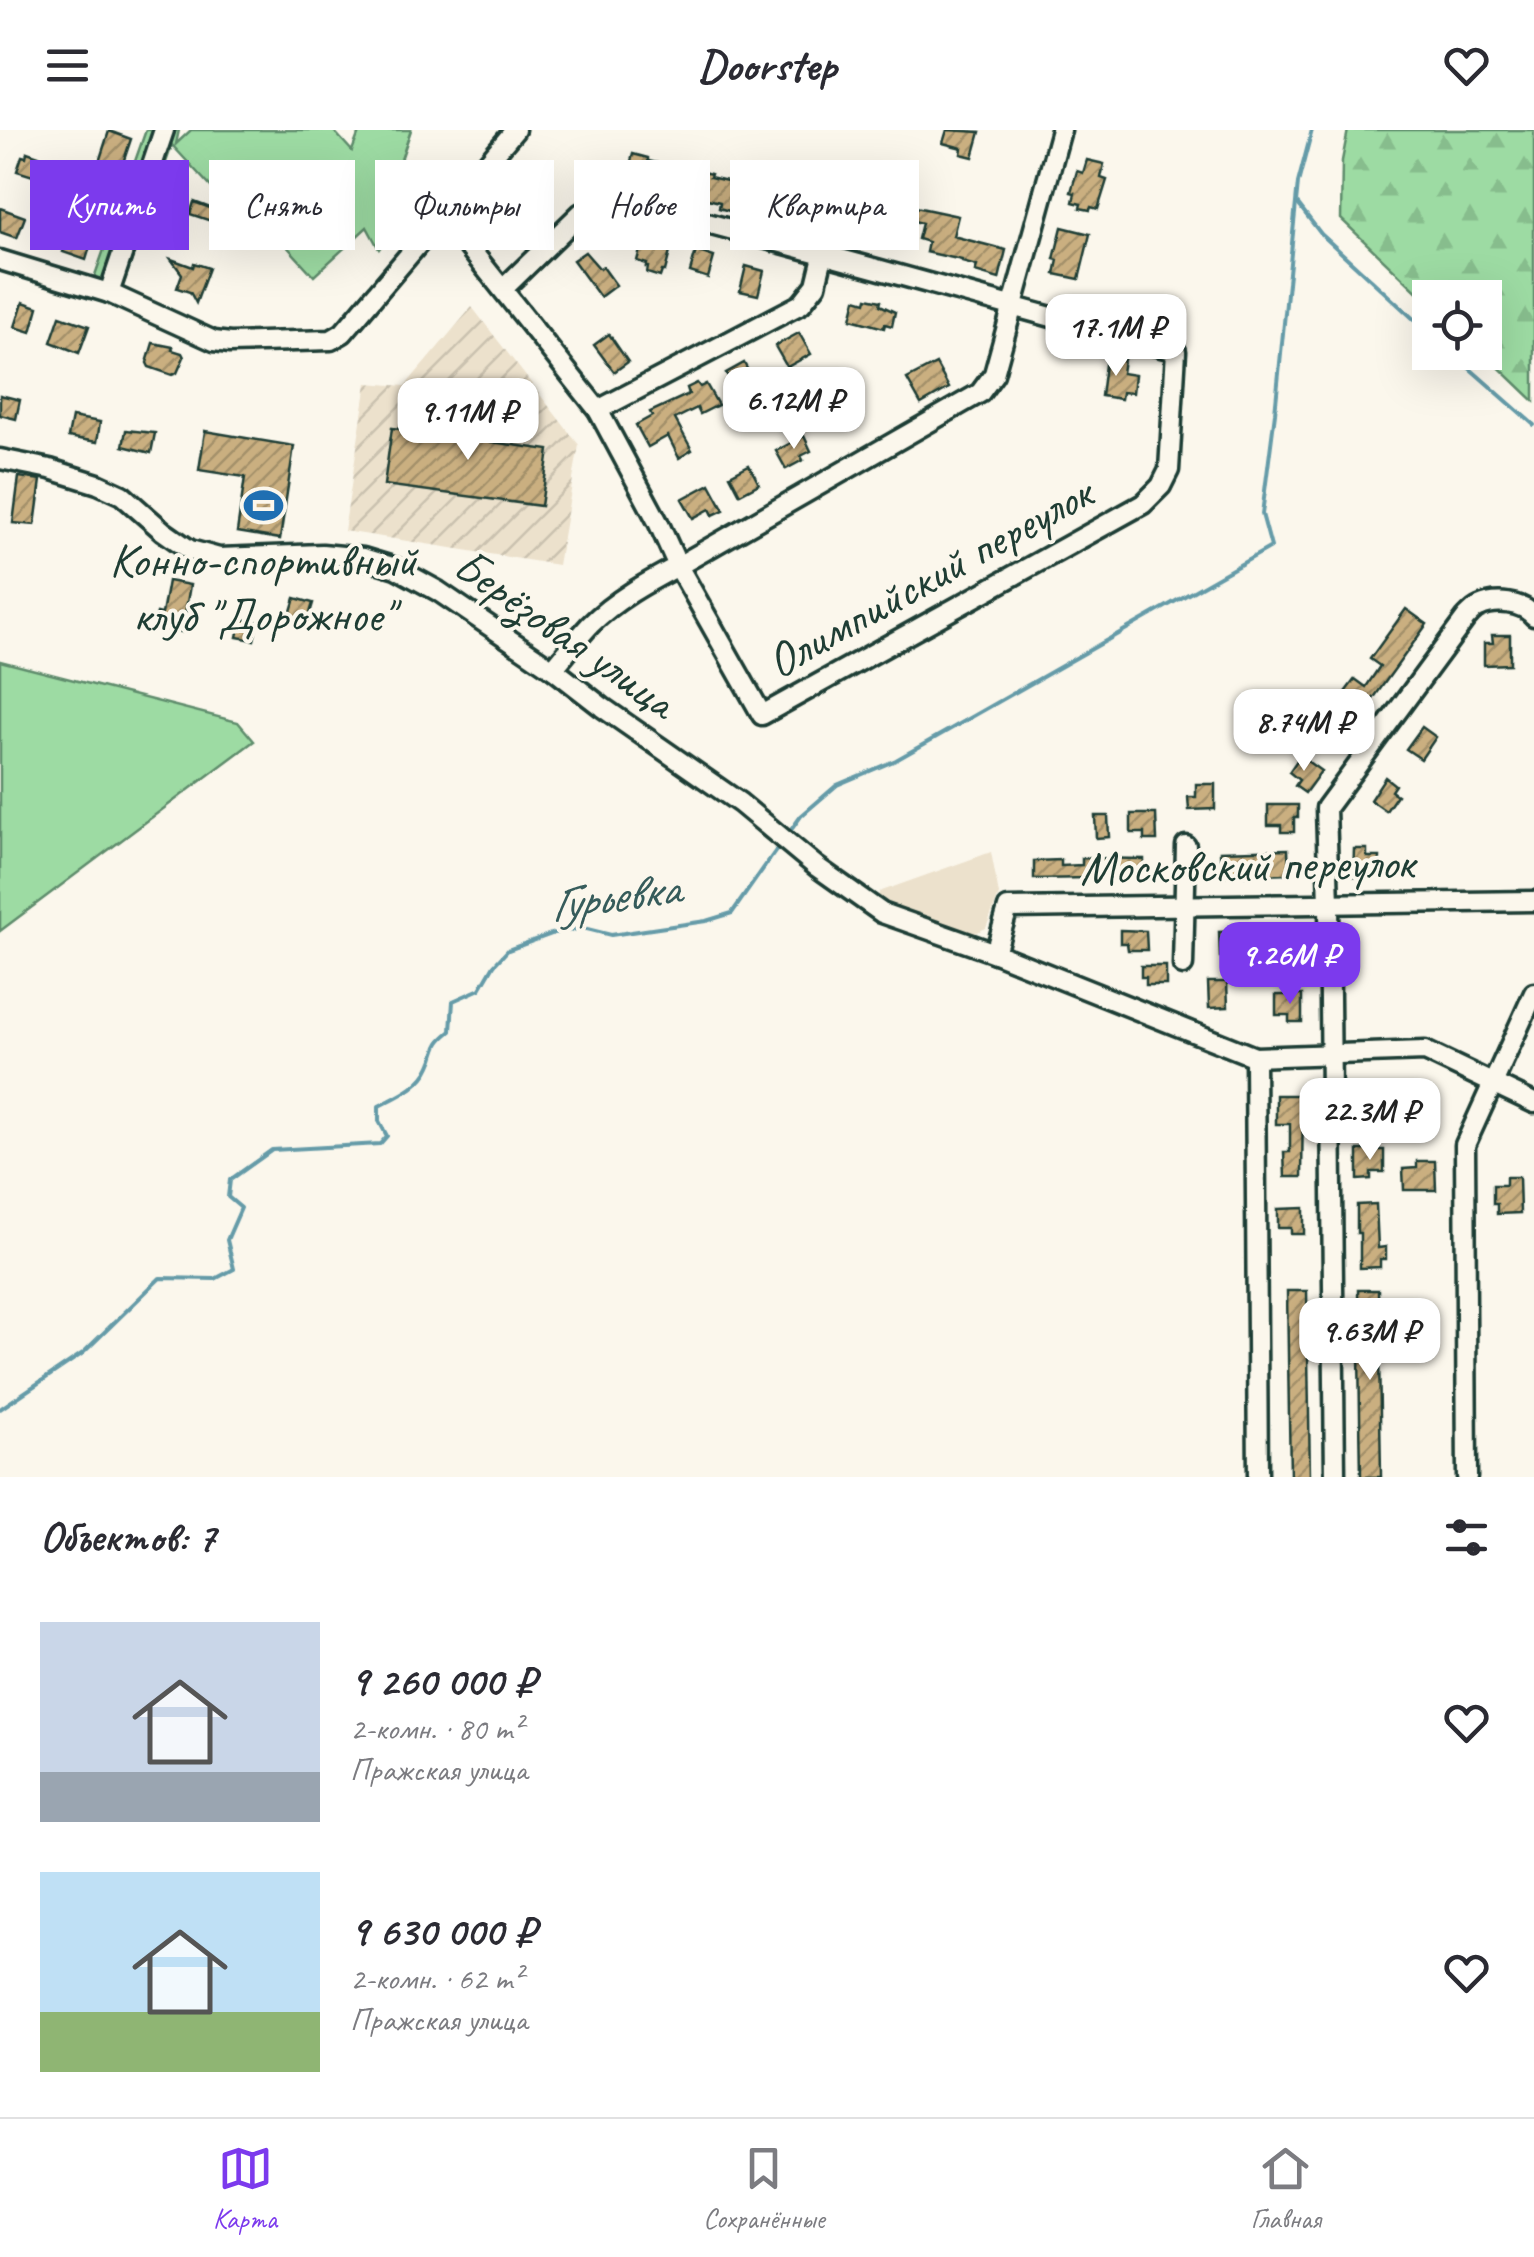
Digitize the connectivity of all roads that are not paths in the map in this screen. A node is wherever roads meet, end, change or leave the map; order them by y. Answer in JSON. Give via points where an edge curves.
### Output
{"nodes":[{"id":1,"x":164,"y":130,"type":"edge"},
{"id":2,"x":515,"y":130,"type":"edge"},
{"id":3,"x":1062,"y":130,"type":"edge"},
{"id":4,"x":490,"y":160,"type":"edge"},
{"id":5,"x":415,"y":250,"type":"edge"},
{"id":6,"x":471,"y":250,"type":"edge"},
{"id":7,"x":824,"y":252,"type":"junction"},
{"id":8,"x":0,"y":260,"type":"edge"},
{"id":9,"x":502,"y":289,"type":"junction"},
{"id":10,"x":109,"y":293,"type":"junction"},
{"id":11,"x":1013,"y":306,"type":"junction"},
{"id":12,"x":598,"y":410,"type":"junction"},
{"id":13,"x":0,"y":459,"type":"edge"},
{"id":14,"x":678,"y":566,"type":"junction"},
{"id":15,"x":1532,"y":613,"type":"edge"},
{"id":16,"x":553,"y":669,"type":"junction"},
{"id":17,"x":1186,"y":846,"type":"dead end"},
{"id":18,"x":1534,"y":901,"type":"edge"},
{"id":19,"x":1329,"y":904,"type":"junction"},
{"id":20,"x":1184,"y":906,"type":"junction"},
{"id":21,"x":994,"y":953,"type":"junction"},
{"id":22,"x":1183,"y":965,"type":"dead end"},
{"id":23,"x":1534,"y":993,"type":"edge"},
{"id":24,"x":1330,"y":1054,"type":"junction"},
{"id":25,"x":1255,"y":1057,"type":"junction"},
{"id":26,"x":1493,"y":1084,"type":"junction"},
{"id":27,"x":1534,"y":1103,"type":"edge"},
{"id":28,"x":1258,"y":1477,"type":"edge"},
{"id":29,"x":1335,"y":1477,"type":"edge"},
{"id":30,"x":1467,"y":1477,"type":"edge"}],
"edges":[{"from":1,"to":10,"type":"street"},
{"from":2,"to":4,"type":"street"},
{"from":3,"to":11,"type":"street"},
{"from":5,"to":10,"type":"street","via":[[331,340],[214,341]]},
{"from":6,"to":9,"type":"street"},
{"from":7,"to":9,"type":"street","via":[[631,203],[608,204],[582,213]]},
{"from":7,"to":11,"type":"street"},
{"from":7,"to":12,"type":"street","via":[[816,286],[801,304]]},
{"from":8,"to":10,"type":"street"},
{"from":9,"to":12,"type":"street"},
{"from":11,"to":14,"type":"street","via":[[994,374],[980,393]]},
{"from":11,"to":14,"type":"street","name":"Олимпийский переулок","via":[[1176,351],[1169,470],[1143,504],[762,715]]},
{"from":12,"to":14,"type":"street"},
{"from":13,"to":16,"type":"street","name":"Берёзовая улица","via":[[122,495],[190,550],[219,558],[322,554],[396,568]]},
{"from":14,"to":16,"type":"street","via":[[615,604]]},
{"from":15,"to":19,"type":"street","via":[[1517,603],[1479,607],[1466,618],[1326,808]]},
{"from":16,"to":21,"type":"street","name":"Берёзовая улица","via":[[882,913]]},
{"from":17,"to":20,"type":"street"},
{"from":18,"to":19,"type":"street","name":"Московский переулок"},
{"from":19,"to":20,"type":"street","name":"Московский переулок"},
{"from":19,"to":24,"type":"street"},
{"from":20,"to":21,"type":"street","name":"Московский переулок","via":[[1008,908]]},
{"from":20,"to":22,"type":"street"},
{"from":21,"to":25,"type":"street","name":"Берёзовая улица"},
{"from":23,"to":26,"type":"street"},
{"from":24,"to":25,"type":"street"},
{"from":24,"to":26,"type":"street","via":[[1424,1051]]},
{"from":24,"to":29,"type":"street"},
{"from":25,"to":28,"type":"street"},
{"from":26,"to":27,"type":"street"},
{"from":26,"to":30,"type":"street","via":[[1465,1145]]}]}
